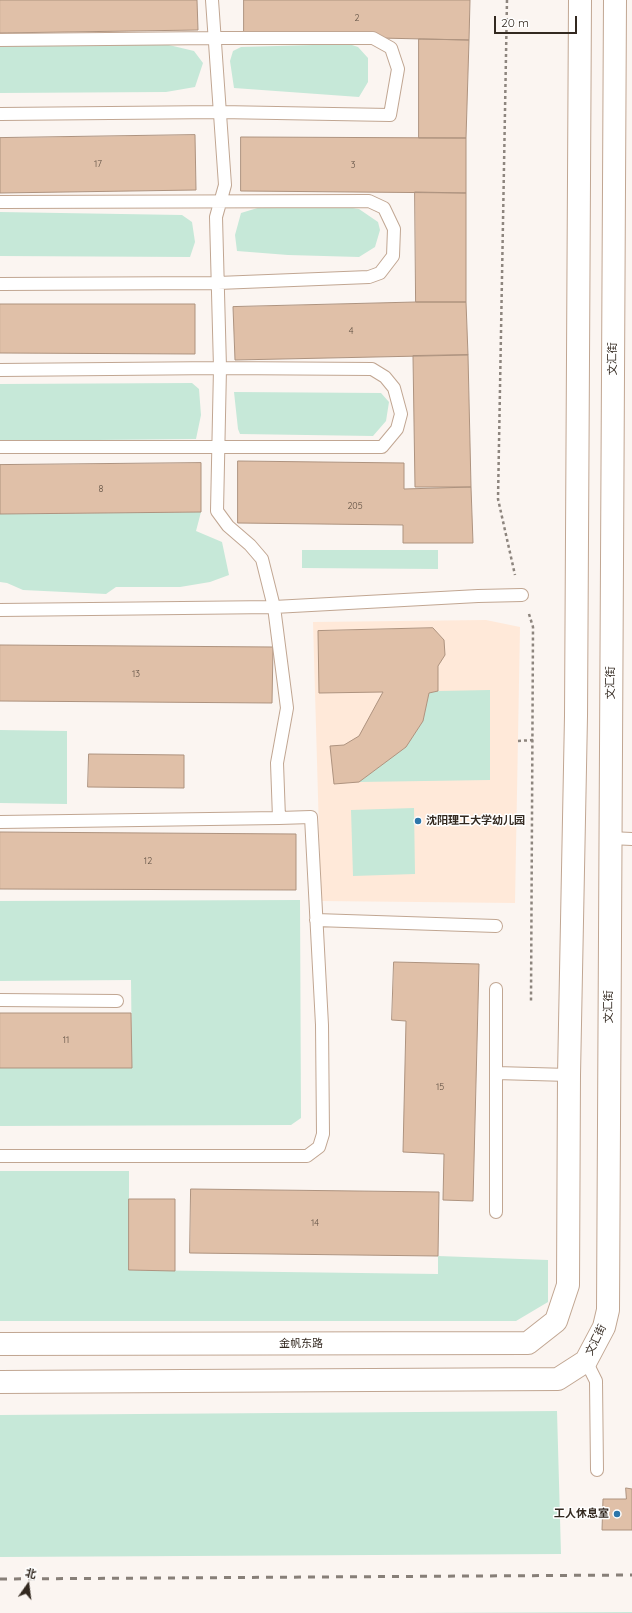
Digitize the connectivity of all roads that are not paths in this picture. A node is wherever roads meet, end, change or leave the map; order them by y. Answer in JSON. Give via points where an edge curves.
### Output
{"nodes":[{"id":1,"x":212,"y":0,"type":"edge"},
{"id":2,"x":580,"y":0,"type":"edge"},
{"id":3,"x":615,"y":0,"type":"edge"},
{"id":4,"x":215,"y":38,"type":"junction"},
{"id":5,"x":0,"y":40,"type":"edge"},
{"id":6,"x":220,"y":112,"type":"junction"},
{"id":7,"x":0,"y":114,"type":"edge"},
{"id":8,"x":0,"y":202,"type":"edge"},
{"id":9,"x":220,"y":202,"type":"junction"},
{"id":10,"x":218,"y":283,"type":"junction"},
{"id":11,"x":0,"y":284,"type":"edge"},
{"id":12,"x":220,"y":368,"type":"junction"},
{"id":13,"x":0,"y":370,"type":"edge"},
{"id":14,"x":218,"y":446,"type":"junction"},
{"id":15,"x":0,"y":447,"type":"edge"},
{"id":16,"x":522,"y":595,"type":"road end"},
{"id":17,"x":274,"y":607,"type":"junction"},
{"id":18,"x":0,"y":610,"type":"edge"},
{"id":19,"x":279,"y":818,"type":"junction"},
{"id":20,"x":0,"y":822,"type":"edge"},
{"id":21,"x":610,"y":838,"type":"junction"},
{"id":22,"x":632,"y":839,"type":"edge"},
{"id":23,"x":316,"y":920,"type":"junction"},
{"id":24,"x":496,"y":926,"type":"dead end"},
{"id":25,"x":496,"y":989,"type":"dead end"},
{"id":26,"x":0,"y":1000,"type":"edge"},
{"id":27,"x":117,"y":1001,"type":"dead end"},
{"id":28,"x":496,"y":1073,"type":"junction"},
{"id":29,"x":569,"y":1075,"type":"junction"},
{"id":30,"x":0,"y":1156,"type":"edge"},
{"id":31,"x":496,"y":1212,"type":"dead end"},
{"id":32,"x":0,"y":1344,"type":"edge"},
{"id":33,"x":586,"y":1361,"type":"junction"},
{"id":34,"x":0,"y":1382,"type":"edge"},
{"id":35,"x":597,"y":1470,"type":"dead end"}],
"edges":[{"from":1,"to":4,"type":"lane"},
{"from":2,"to":29,"type":"street","via":[[576,716]]},
{"from":3,"to":21,"type":"street","name":"文汇街"},
{"from":4,"to":5,"type":"lane"},
{"from":4,"to":6,"type":"lane"},
{"from":4,"to":6,"type":"lane","via":[[373,38],[391,48],[398,69],[390,115]]},
{"from":6,"to":7,"type":"lane"},
{"from":6,"to":9,"type":"lane","via":[[225,184]]},
{"from":8,"to":9,"type":"lane"},
{"from":9,"to":10,"type":"lane","via":[[216,216]]},
{"from":9,"to":10,"type":"lane","via":[[369,201],[384,208],[394,229],[393,256],[380,274],[369,277]]},
{"from":10,"to":11,"type":"lane"},
{"from":10,"to":12,"type":"lane"},
{"from":12,"to":13,"type":"lane"},
{"from":12,"to":14,"type":"lane"},
{"from":12,"to":14,"type":"lane","via":[[372,369],[385,377],[394,388],[401,414],[397,429],[382,447]]},
{"from":14,"to":15,"type":"lane"},
{"from":14,"to":17,"type":"lane","via":[[217,511],[228,526],[262,559]]},
{"from":16,"to":17,"type":"lane"},
{"from":17,"to":18,"type":"lane"},
{"from":17,"to":19,"type":"lane","via":[[287,708],[276,763]]},
{"from":19,"to":20,"type":"lane"},
{"from":19,"to":23,"type":"lane","via":[[311,817]]},
{"from":21,"to":22,"type":"lane"},
{"from":21,"to":33,"type":"street","name":"文汇街","via":[[608,1310],[604,1327]]},
{"from":23,"to":24,"type":"lane"},
{"from":23,"to":30,"type":"lane","via":[[322,1025],[323,1134],[319,1146],[307,1156]]},
{"from":25,"to":28,"type":"lane"},
{"from":26,"to":27,"type":"lane"},
{"from":28,"to":29,"type":"lane"},
{"from":28,"to":31,"type":"lane"},
{"from":29,"to":32,"type":"street","name":"金帆东路","via":[[568,1285],[556,1321],[528,1343]]},
{"from":33,"to":34,"type":"street","via":[[558,1379]]},
{"from":33,"to":35,"type":"lane","via":[[596,1381]]}]}
